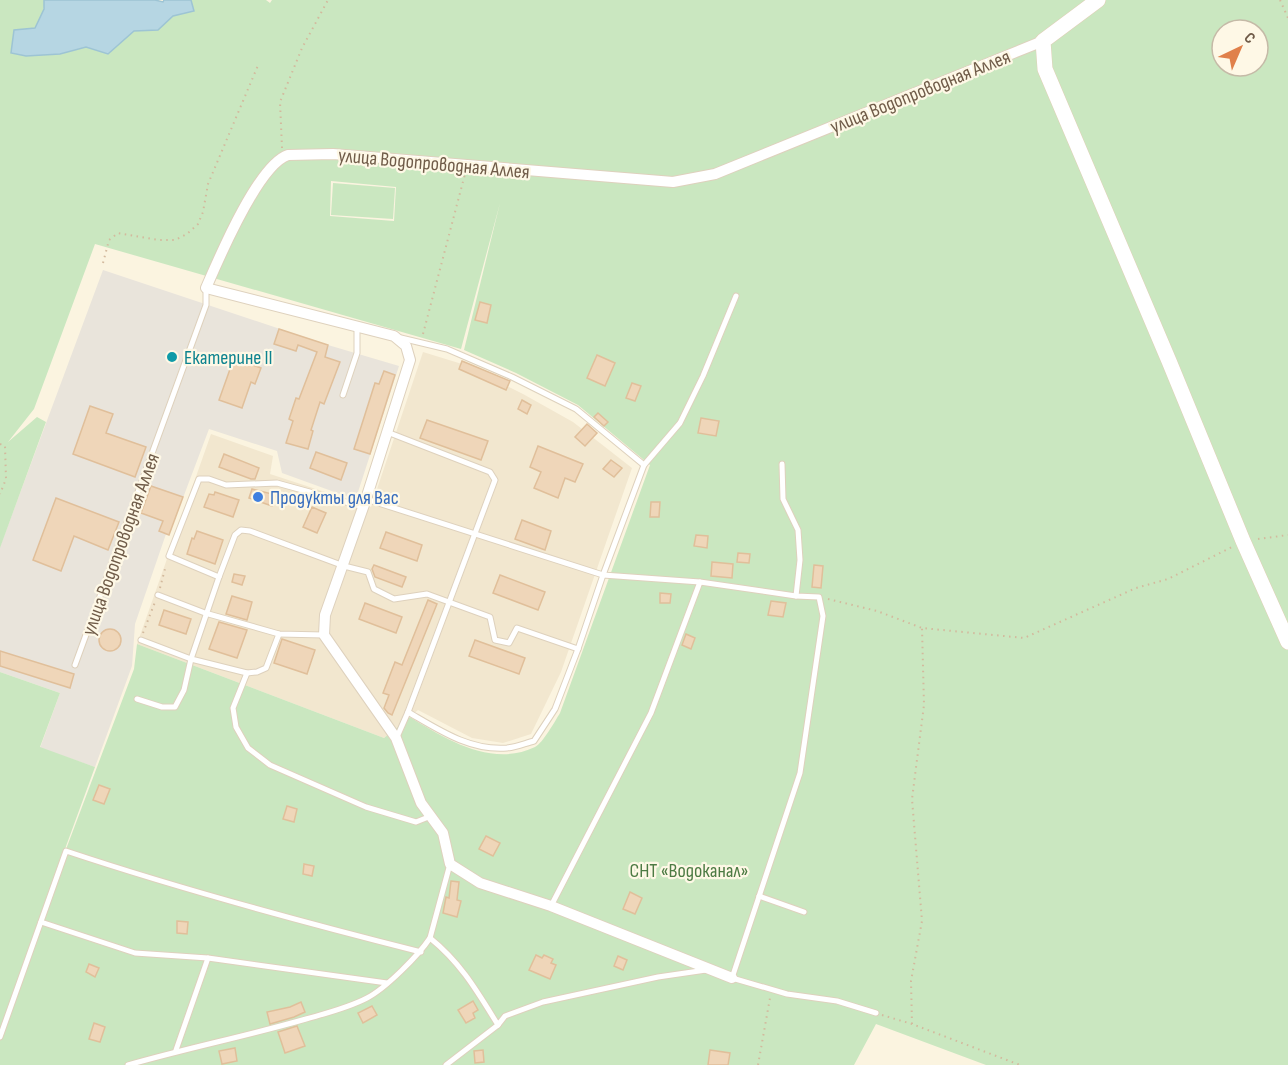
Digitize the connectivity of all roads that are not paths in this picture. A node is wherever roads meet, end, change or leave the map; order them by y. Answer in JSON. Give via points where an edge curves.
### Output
{"nodes":[{"id":1,"x":1098,"y":0,"type":"edge"},
{"id":2,"x":1043,"y":41,"type":"junction"},
{"id":3,"x":206,"y":288,"type":"junction"},
{"id":4,"x":736,"y":296,"type":"dead end"},
{"id":5,"x":357,"y":327,"type":"junction"},
{"id":6,"x":394,"y":336,"type":"junction"},
{"id":7,"x":343,"y":395,"type":"dead end"},
{"id":8,"x":387,"y":432,"type":"junction"},
{"id":9,"x":782,"y":464,"type":"dead end"},
{"id":10,"x":644,"y":465,"type":"junction"},
{"id":11,"x":365,"y":503,"type":"junction"},
{"id":12,"x":474,"y":533,"type":"junction"},
{"id":13,"x":344,"y":566,"type":"junction"},
{"id":14,"x":603,"y":575,"type":"junction"},
{"id":15,"x":219,"y":577,"type":"junction"},
{"id":16,"x":700,"y":582,"type":"junction"},
{"id":17,"x":158,"y":595,"type":"dead end"},
{"id":18,"x":796,"y":596,"type":"junction"},
{"id":19,"x":450,"y":602,"type":"junction"},
{"id":20,"x":205,"y":613,"type":"junction"},
{"id":21,"x":279,"y":634,"type":"junction"},
{"id":22,"x":324,"y":635,"type":"junction"},
{"id":23,"x":141,"y":640,"type":"dead end"},
{"id":24,"x":1288,"y":642,"type":"edge"},
{"id":25,"x":578,"y":649,"type":"junction"},
{"id":26,"x":191,"y":659,"type":"junction"},
{"id":27,"x":75,"y":666,"type":"dead end"},
{"id":28,"x":247,"y":673,"type":"junction"},
{"id":29,"x":137,"y":699,"type":"dead end"},
{"id":30,"x":408,"y":712,"type":"junction"},
{"id":31,"x":396,"y":738,"type":"junction"},
{"id":32,"x":430,"y":816,"type":"junction"},
{"id":33,"x":450,"y":864,"type":"junction"},
{"id":34,"x":759,"y":896,"type":"junction"},
{"id":35,"x":551,"y":906,"type":"junction"},
{"id":36,"x":804,"y":912,"type":"dead end"},
{"id":37,"x":41,"y":922,"type":"junction"},
{"id":38,"x":430,"y":938,"type":"junction"},
{"id":39,"x":421,"y":951,"type":"junction"},
{"id":40,"x":208,"y":958,"type":"junction"},
{"id":41,"x":710,"y":969,"type":"junction"},
{"id":42,"x":732,"y":978,"type":"junction"},
{"id":43,"x":387,"y":983,"type":"junction"},
{"id":44,"x":876,"y":1013,"type":"road end"},
{"id":45,"x":498,"y":1025,"type":"junction"},
{"id":46,"x":0,"y":1037,"type":"edge"},
{"id":47,"x":176,"y":1050,"type":"junction"},
{"id":48,"x":128,"y":1065,"type":"edge"},
{"id":49,"x":446,"y":1065,"type":"edge"}],
"edges":[{"from":1,"to":2,"type":"street","name":"улица Водопроводная Аллея"},
{"from":2,"to":3,"type":"street","name":"улица Водопроводная Аллея","via":[[715,174],[694,179],[673,182],[333,154],[288,155],[260,181]]},
{"from":2,"to":24,"type":"street","via":[[1045,69]]},
{"from":3,"to":5,"type":"street"},
{"from":3,"to":27,"type":"lane","name":"улица Водопроводная Аллея","via":[[206,305]]},
{"from":4,"to":10,"type":"lane","via":[[680,423]]},
{"from":5,"to":6,"type":"street"},
{"from":5,"to":7,"type":"lane","via":[[357,353]]},
{"from":6,"to":8,"type":"street","via":[[406,346],[411,360]]},
{"from":6,"to":10,"type":"lane","via":[[447,349],[576,409]]},
{"from":8,"to":11,"type":"street"},
{"from":8,"to":12,"type":"lane","via":[[490,472],[495,480]]},
{"from":9,"to":18,"type":"lane","via":[[783,499],[798,530]]},
{"from":10,"to":14,"type":"lane"},
{"from":11,"to":12,"type":"lane"},
{"from":11,"to":13,"type":"street"},
{"from":11,"to":15,"type":"lane","via":[[277,483],[226,485],[199,479],[169,556]]},
{"from":12,"to":14,"type":"lane"},
{"from":12,"to":19,"type":"lane"},
{"from":13,"to":15,"type":"lane","via":[[241,530],[234,535]]},
{"from":13,"to":19,"type":"lane","via":[[368,572],[374,589],[394,599],[427,594]]},
{"from":13,"to":22,"type":"street","via":[[325,615]]},
{"from":14,"to":16,"type":"lane"},
{"from":14,"to":25,"type":"lane"},
{"from":15,"to":20,"type":"lane"},
{"from":16,"to":18,"type":"lane"},
{"from":16,"to":35,"type":"lane","via":[[651,713]]},
{"from":17,"to":20,"type":"lane"},
{"from":18,"to":34,"type":"lane","via":[[819,597],[823,616],[800,773]]},
{"from":19,"to":25,"type":"lane","via":[[490,617],[495,640],[509,643],[517,628]]},
{"from":19,"to":30,"type":"lane"},
{"from":20,"to":21,"type":"lane"},
{"from":20,"to":26,"type":"lane"},
{"from":21,"to":22,"type":"lane"},
{"from":21,"to":28,"type":"lane","via":[[266,668]]},
{"from":22,"to":31,"type":"street"},
{"from":23,"to":26,"type":"lane"},
{"from":25,"to":30,"type":"lane","via":[[555,709],[534,741],[508,748],[483,747],[447,735]]},
{"from":26,"to":28,"type":"lane"},
{"from":26,"to":29,"type":"lane","via":[[184,690],[175,707]]},
{"from":28,"to":32,"type":"lane","via":[[233,708],[236,727],[255,754],[270,765],[366,807],[416,822]]},
{"from":30,"to":31,"type":"lane"},
{"from":31,"to":32,"type":"street","via":[[421,803]]},
{"from":32,"to":33,"type":"street","via":[[444,833]]},
{"from":33,"to":35,"type":"street","via":[[480,883]]},
{"from":33,"to":38,"type":"lane"},
{"from":34,"to":36,"type":"lane"},
{"from":34,"to":42,"type":"lane"},
{"from":35,"to":41,"type":"street"},
{"from":37,"to":39,"type":"lane","via":[[66,851],[270,912]]},
{"from":37,"to":40,"type":"lane","via":[[135,953]]},
{"from":37,"to":46,"type":"lane"},
{"from":38,"to":39,"type":"lane"},
{"from":38,"to":45,"type":"lane","via":[[470,978]]},
{"from":39,"to":43,"type":"lane"},
{"from":40,"to":43,"type":"lane"},
{"from":40,"to":47,"type":"lane"},
{"from":41,"to":42,"type":"street"},
{"from":41,"to":45,"type":"lane","via":[[543,1002],[505,1016]]},
{"from":42,"to":44,"type":"lane"},
{"from":43,"to":47,"type":"lane","via":[[350,1006]]},
{"from":45,"to":49,"type":"lane"},
{"from":47,"to":48,"type":"lane"}]}
